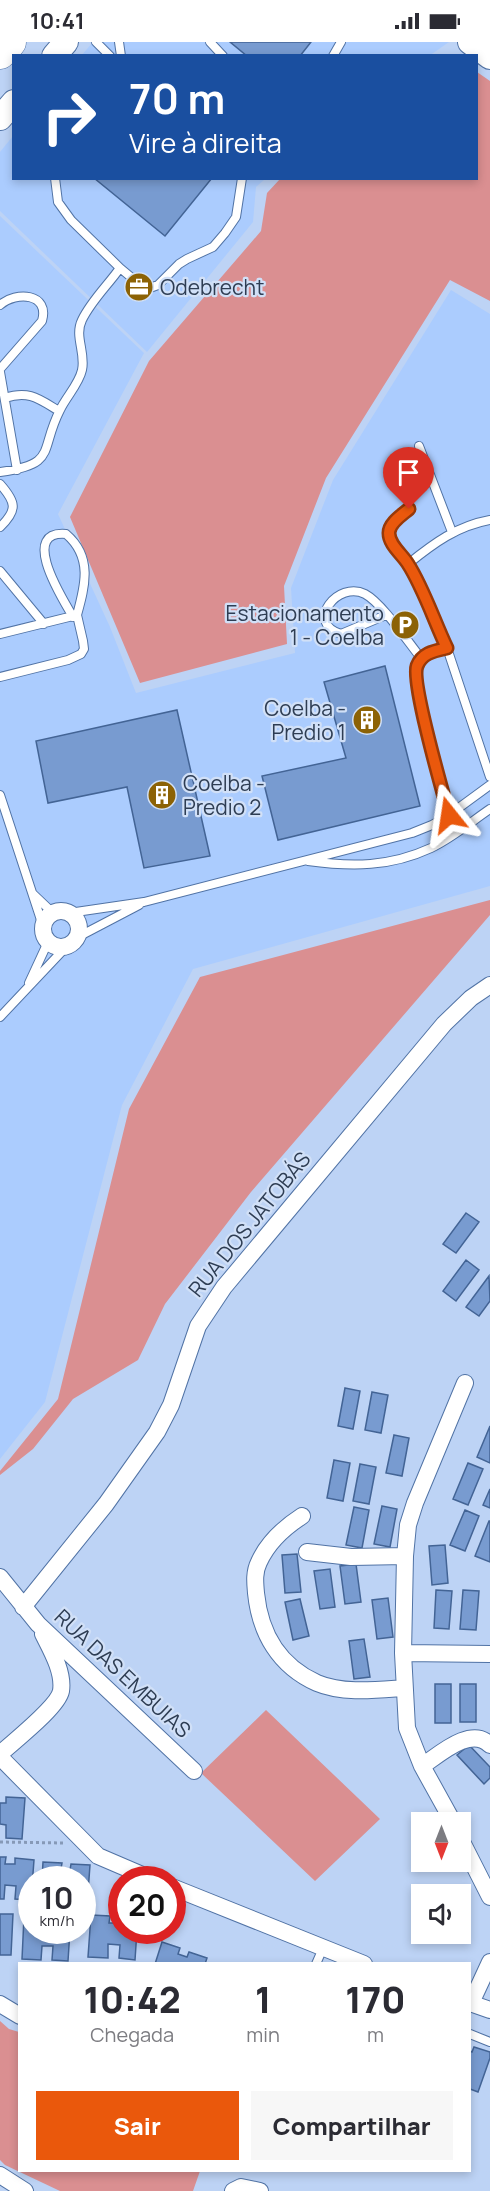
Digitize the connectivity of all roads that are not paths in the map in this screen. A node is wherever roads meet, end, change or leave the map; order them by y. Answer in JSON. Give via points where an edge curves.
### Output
{"nodes":[{"id":1,"x":9,"y":42,"type":"edge"},
{"id":2,"x":66,"y":42,"type":"edge"},
{"id":3,"x":96,"y":42,"type":"edge"},
{"id":4,"x":210,"y":42,"type":"edge"},
{"id":5,"x":470,"y":42,"type":"edge"},
{"id":6,"x":0,"y":53,"type":"edge"},
{"id":7,"x":56,"y":54,"type":"edge"},
{"id":8,"x":108,"y":54,"type":"edge"},
{"id":9,"x":221,"y":54,"type":"edge"},
{"id":10,"x":490,"y":57,"type":"edge"},
{"id":11,"x":12,"y":104,"type":"edge"},
{"id":12,"x":0,"y":118,"type":"edge"},
{"id":13,"x":55,"y":180,"type":"edge"},
{"id":14,"x":242,"y":180,"type":"edge"},
{"id":15,"x":120,"y":268,"type":"junction"},
{"id":16,"x":0,"y":304,"type":"edge"},
{"id":17,"x":0,"y":370,"type":"edge"},
{"id":18,"x":5,"y":398,"type":"junction"},
{"id":19,"x":59,"y":411,"type":"junction"},
{"id":20,"x":419,"y":446,"type":"dead end"},
{"id":21,"x":17,"y":470,"type":"junction"},
{"id":22,"x":0,"y":472,"type":"edge"},
{"id":23,"x":0,"y":484,"type":"edge"},
{"id":24,"x":409,"y":509,"type":"dead end"},
{"id":25,"x":490,"y":520,"type":"edge"},
{"id":26,"x":0,"y":527,"type":"edge"},
{"id":27,"x":452,"y":532,"type":"junction"},
{"id":28,"x":408,"y":564,"type":"junction"},
{"id":29,"x":0,"y":571,"type":"edge"},
{"id":30,"x":386,"y":615,"type":"junction"},
{"id":31,"x":75,"y":616,"type":"junction"},
{"id":32,"x":44,"y":624,"type":"junction"},
{"id":33,"x":0,"y":634,"type":"edge"},
{"id":34,"x":447,"y":648,"type":"junction"},
{"id":35,"x":421,"y":658,"type":"junction"},
{"id":36,"x":0,"y":677,"type":"edge"},
{"id":37,"x":490,"y":777,"type":"edge"},
{"id":38,"x":490,"y":785,"type":"edge"},
{"id":39,"x":0,"y":795,"type":"edge"},
{"id":40,"x":490,"y":809,"type":"edge"},
{"id":41,"x":449,"y":815,"type":"junction"},
{"id":42,"x":456,"y":831,"type":"junction"},
{"id":43,"x":302,"y":860,"type":"junction"},
{"id":44,"x":31,"y":891,"type":"junction"},
{"id":45,"x":144,"y":902,"type":"junction"},
{"id":46,"x":53,"y":923,"type":"junction"},
{"id":47,"x":71,"y":942,"type":"junction"},
{"id":48,"x":490,"y":985,"type":"edge"},
{"id":49,"x":25,"y":992,"type":"junction"},
{"id":50,"x":0,"y":1017,"type":"edge"},
{"id":51,"x":465,"y":1383,"type":"dead end"},
{"id":52,"x":302,"y":1516,"type":"dead end"},
{"id":53,"x":307,"y":1552,"type":"dead end"},
{"id":54,"x":405,"y":1556,"type":"junction"},
{"id":55,"x":0,"y":1577,"type":"edge"},
{"id":56,"x":23,"y":1607,"type":"junction"},
{"id":57,"x":38,"y":1624,"type":"junction"},
{"id":58,"x":403,"y":1653,"type":"junction"},
{"id":59,"x":490,"y":1654,"type":"edge"},
{"id":60,"x":404,"y":1688,"type":"junction"},
{"id":61,"x":490,"y":1745,"type":"edge"},
{"id":62,"x":0,"y":1755,"type":"edge"},
{"id":63,"x":422,"y":1766,"type":"junction"},
{"id":64,"x":194,"y":1771,"type":"dead end"},
{"id":65,"x":447,"y":1812,"type":"edge"},
{"id":66,"x":471,"y":1860,"type":"edge"},
{"id":67,"x":122,"y":1866,"type":"edge"},
{"id":68,"x":186,"y":1893,"type":"edge"},
{"id":69,"x":490,"y":1897,"type":"edge"},
{"id":70,"x":323,"y":1948,"type":"junction"},
{"id":71,"x":344,"y":1960,"type":"edge"},
{"id":72,"x":317,"y":1962,"type":"edge"},
{"id":73,"x":490,"y":1962,"type":"edge"},
{"id":74,"x":471,"y":2001,"type":"edge"},
{"id":75,"x":471,"y":2003,"type":"edge"},
{"id":76,"x":0,"y":2004,"type":"edge"},
{"id":77,"x":490,"y":2010,"type":"edge"},
{"id":78,"x":18,"y":2015,"type":"edge"},
{"id":79,"x":471,"y":2034,"type":"edge"},
{"id":80,"x":490,"y":2042,"type":"edge"},
{"id":81,"x":0,"y":2175,"type":"edge"},
{"id":82,"x":25,"y":2191,"type":"edge"},
{"id":83,"x":233,"y":2191,"type":"edge"},
{"id":84,"x":260,"y":2191,"type":"edge"}],
"edges":[{"from":1,"to":6,"type":"highway"},
{"from":2,"to":7,"type":"main road"},
{"from":3,"to":8,"type":"lane"},
{"from":4,"to":9,"type":"lane"},
{"from":5,"to":10,"type":"main road"},
{"from":11,"to":12,"type":"main road"},
{"from":13,"to":15,"type":"lane","via":[[58,201],[71,220]]},
{"from":14,"to":15,"type":"lane","via":[[236,218],[213,247],[178,264],[150,288]]},
{"from":15,"to":19,"type":"lane","via":[[81,321],[82,371]]},
{"from":16,"to":17,"type":"lane","via":[[24,295],[40,304],[44,314]]},
{"from":17,"to":18,"type":"lane"},
{"from":18,"to":19,"type":"lane","via":[[29,395]]},
{"from":18,"to":21,"type":"lane"},
{"from":19,"to":21,"type":"lane","via":[[42,457]]},
{"from":20,"to":27,"type":"lane"},
{"from":21,"to":22,"type":"lane"},
{"from":23,"to":26,"type":"lane","via":[[13,499],[14,508]]},
{"from":24,"to":28,"type":"lane","via":[[389,530],[393,544]]},
{"from":25,"to":27,"type":"lane"},
{"from":27,"to":28,"type":"lane"},
{"from":28,"to":34,"type":"lane"},
{"from":29,"to":32,"type":"lane"},
{"from":30,"to":30,"type":"lane","via":[[370,597],[356,591],[344,592],[324,613],[329,627],[340,634]]},
{"from":30,"to":35,"type":"lane"},
{"from":31,"to":31,"type":"lane","via":[[85,586],[84,567],[70,538],[66,534],[55,535],[45,546],[46,566]]},
{"from":31,"to":32,"type":"lane"},
{"from":31,"to":36,"type":"lane","via":[[83,641],[81,654]]},
{"from":32,"to":33,"type":"lane"},
{"from":34,"to":35,"type":"lane"},
{"from":34,"to":37,"type":"lane"},
{"from":35,"to":41,"type":"lane","via":[[416,679]]},
{"from":38,"to":41,"type":"lane"},
{"from":39,"to":44,"type":"lane"},
{"from":40,"to":42,"type":"lane"},
{"from":41,"to":42,"type":"lane"},
{"from":41,"to":43,"type":"lane","via":[[412,833]]},
{"from":42,"to":43,"type":"lane","via":[[432,848],[393,861],[337,865]]},
{"from":43,"to":45,"type":"lane"},
{"from":44,"to":46,"type":"lane"},
{"from":44,"to":46,"type":"lane"},
{"from":45,"to":46,"type":"lane"},
{"from":45,"to":47,"type":"lane"},
{"from":46,"to":47,"type":"street","via":[[54,945]]},
{"from":46,"to":47,"type":"street","via":[[78,921],[79,933]]},
{"from":46,"to":49,"type":"lane"},
{"from":47,"to":49,"type":"lane"},
{"from":48,"to":56,"type":"street","name":"RUA DOS JATOBÁS","via":[[444,1024],[224,1287],[198,1326],[171,1405],[157,1432],[106,1504]]},
{"from":49,"to":50,"type":"lane"},
{"from":51,"to":54,"type":"street","via":[[414,1503]]},
{"from":52,"to":60,"type":"street","via":[[271,1543],[255,1575],[259,1616],[272,1647],[291,1667],[319,1684],[362,1690]]},
{"from":53,"to":54,"type":"street","via":[[351,1557]]},
{"from":54,"to":58,"type":"street"},
{"from":55,"to":56,"type":"street"},
{"from":56,"to":57,"type":"street","name":"RUA DAS EMBUIAS"},
{"from":57,"to":62,"type":"street","via":[[58,1671],[61,1692],[57,1701]]},
{"from":57,"to":64,"type":"street","name":"RUA DAS EMBUIAS"},
{"from":58,"to":59,"type":"street"},
{"from":58,"to":60,"type":"street"},
{"from":60,"to":63,"type":"street","via":[[407,1728]]},
{"from":61,"to":63,"type":"street","via":[[476,1737],[465,1739]]},
{"from":62,"to":67,"type":"street","via":[[99,1856]]},
{"from":63,"to":65,"type":"street"},
{"from":66,"to":69,"type":"street"},
{"from":68,"to":70,"type":"street"},
{"from":70,"to":71,"type":"street"},
{"from":70,"to":72,"type":"lane"},
{"from":73,"to":74,"type":"street"},
{"from":75,"to":77,"type":"street"},
{"from":76,"to":78,"type":"street"},
{"from":79,"to":80,"type":"lane"},
{"from":81,"to":82,"type":"street"},
{"from":83,"to":84,"type":"street","via":[[241,2187]]}]}
